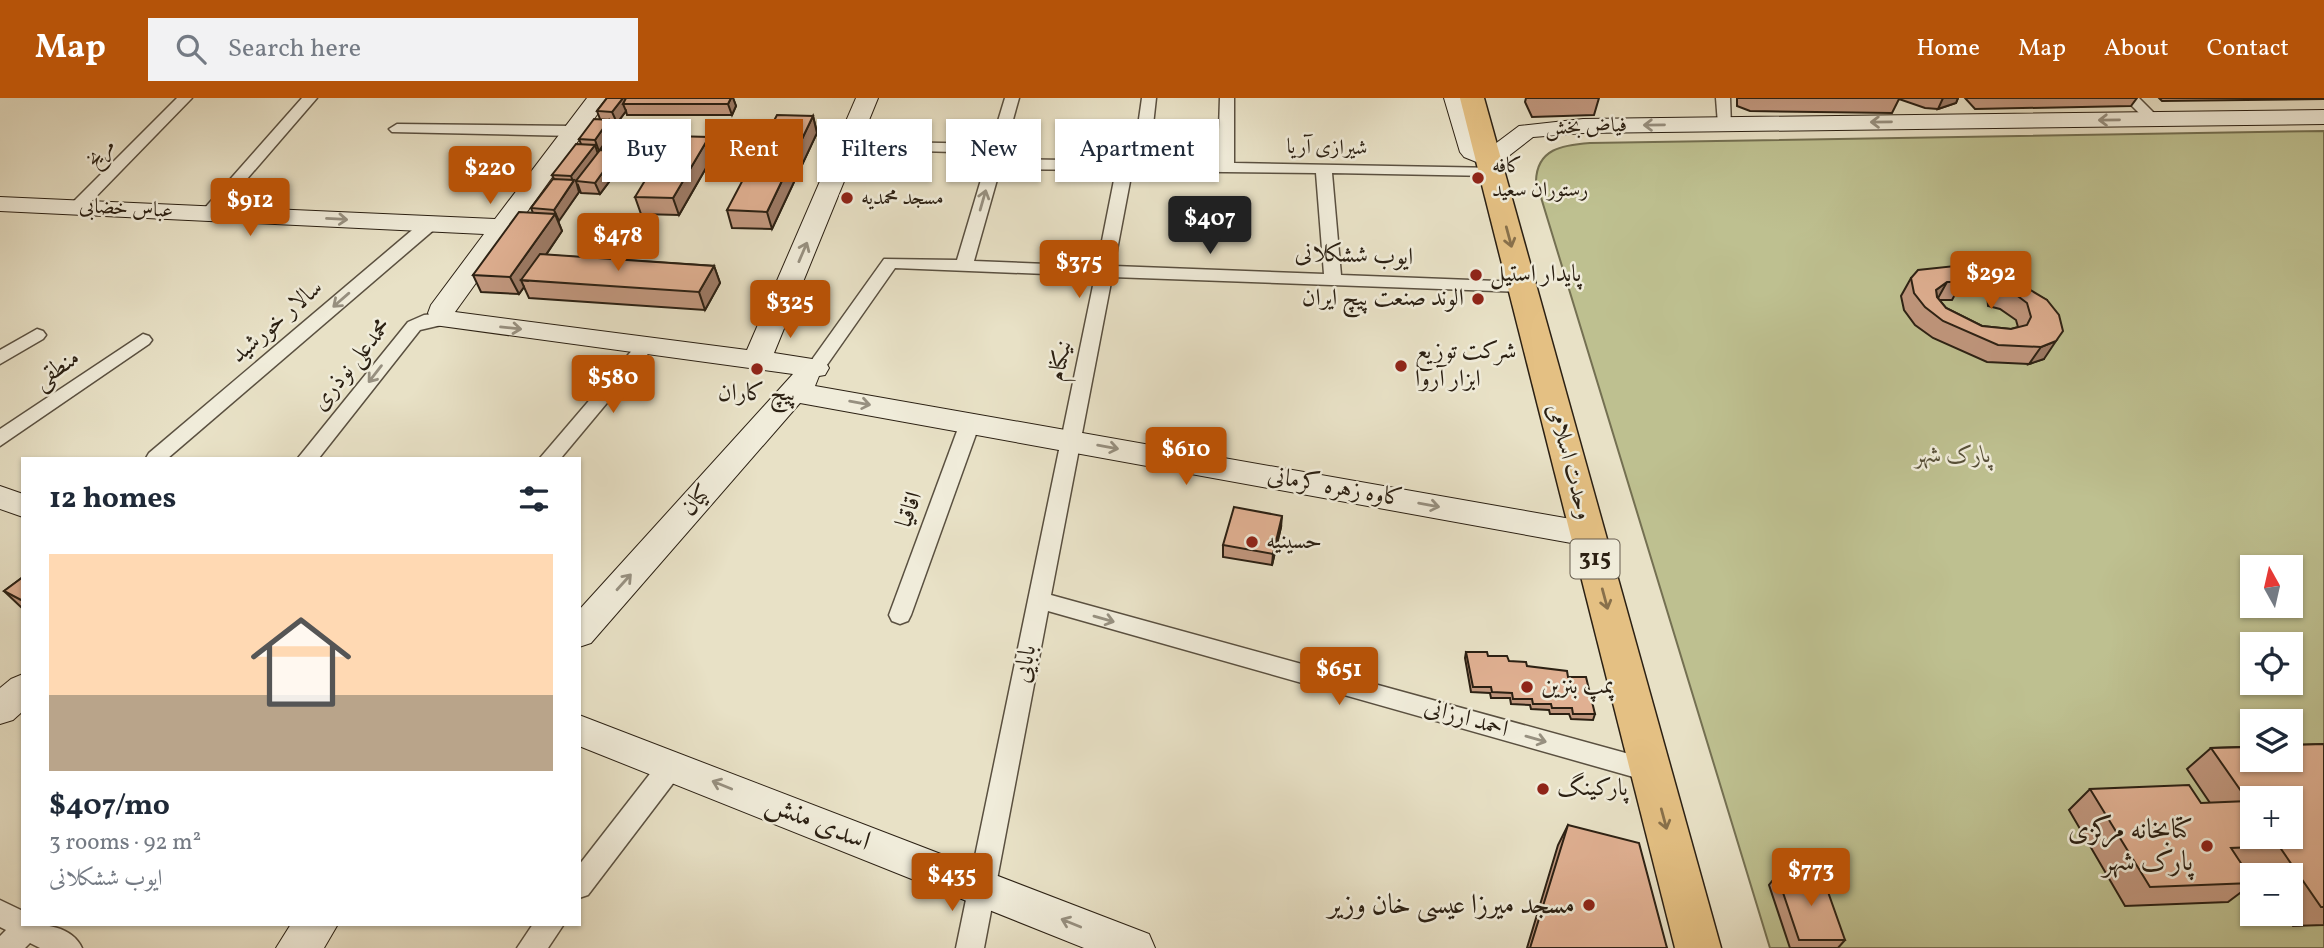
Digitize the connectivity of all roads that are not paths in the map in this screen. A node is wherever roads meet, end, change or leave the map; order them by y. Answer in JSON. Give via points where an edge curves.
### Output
{"nodes":[{"id":1,"x":185,"y":98,"type":"edge"},
{"id":2,"x":310,"y":98,"type":"edge"},
{"id":3,"x":598,"y":98,"type":"edge"},
{"id":4,"x":867,"y":98,"type":"edge"},
{"id":5,"x":1012,"y":98,"type":"edge"},
{"id":6,"x":1149,"y":98,"type":"edge"},
{"id":7,"x":1227,"y":98,"type":"edge"},
{"id":8,"x":1455,"y":98,"type":"edge"},
{"id":9,"x":1472,"y":98,"type":"edge"},
{"id":10,"x":1723,"y":98,"type":"edge"},
{"id":11,"x":2131,"y":98,"type":"edge"},
{"id":12,"x":2324,"y":117,"type":"edge"},
{"id":13,"x":858,"y":119,"type":"edge"},
{"id":14,"x":1005,"y":119,"type":"edge"},
{"id":15,"x":1144,"y":119,"type":"edge"},
{"id":16,"x":2153,"y":119,"type":"junction"},
{"id":17,"x":1726,"y":124,"type":"junction"},
{"id":18,"x":397,"y":129,"type":"dead end"},
{"id":19,"x":573,"y":131,"type":"junction"},
{"id":20,"x":1490,"y":166,"type":"junction"},
{"id":21,"x":1219,"y":168,"type":"edge"},
{"id":22,"x":1226,"y":168,"type":"junction"},
{"id":23,"x":1324,"y":169,"type":"junction"},
{"id":24,"x":832,"y":182,"type":"edge"},
{"id":25,"x":985,"y":182,"type":"edge"},
{"id":26,"x":1128,"y":182,"type":"edge"},
{"id":27,"x":0,"y":204,"type":"edge"},
{"id":28,"x":77,"y":207,"type":"junction"},
{"id":29,"x":209,"y":213,"type":"junction"},
{"id":30,"x":430,"y":224,"type":"junction"},
{"id":31,"x":503,"y":227,"type":"junction"},
{"id":32,"x":964,"y":265,"type":"junction"},
{"id":33,"x":1104,"y":271,"type":"junction"},
{"id":34,"x":1333,"y":279,"type":"junction"},
{"id":35,"x":1523,"y":287,"type":"junction"},
{"id":36,"x":444,"y":319,"type":"junction"},
{"id":37,"x":37,"y":335,"type":"dead end"},
{"id":38,"x":143,"y":340,"type":"dead end"},
{"id":39,"x":646,"y":345,"type":"junction"},
{"id":40,"x":0,"y":358,"type":"edge"},
{"id":41,"x":757,"y":360,"type":"junction"},
{"id":42,"x":815,"y":368,"type":"junction"},
{"id":43,"x":793,"y":392,"type":"junction"},
{"id":44,"x":970,"y":423,"type":"junction"},
{"id":45,"x":0,"y":439,"type":"edge"},
{"id":46,"x":1070,"y":441,"type":"junction"},
{"id":47,"x":157,"y":457,"type":"edge"},
{"id":48,"x":309,"y":457,"type":"edge"},
{"id":49,"x":551,"y":457,"type":"edge"},
{"id":50,"x":0,"y":497,"type":"edge"},
{"id":51,"x":21,"y":505,"type":"edge"},
{"id":52,"x":1588,"y":534,"type":"junction"},
{"id":53,"x":1039,"y":600,"type":"junction"},
{"id":54,"x":900,"y":615,"type":"dead end"},
{"id":55,"x":581,"y":631,"type":"edge"},
{"id":56,"x":21,"y":692,"type":"edge"},
{"id":57,"x":0,"y":709,"type":"edge"},
{"id":58,"x":581,"y":731,"type":"edge"},
{"id":59,"x":672,"y":765,"type":"junction"},
{"id":60,"x":1651,"y":771,"type":"junction"},
{"id":61,"x":581,"y":883,"type":"edge"},
{"id":62,"x":982,"y":888,"type":"junction"},
{"id":63,"x":0,"y":913,"type":"edge"},
{"id":64,"x":21,"y":925,"type":"edge"},
{"id":65,"x":23,"y":926,"type":"edge"},
{"id":66,"x":316,"y":926,"type":"edge"},
{"id":67,"x":548,"y":926,"type":"edge"},
{"id":68,"x":27,"y":928,"type":"junction"},
{"id":69,"x":6,"y":948,"type":"edge"},
{"id":70,"x":68,"y":948,"type":"edge"},
{"id":71,"x":297,"y":948,"type":"edge"},
{"id":72,"x":531,"y":948,"type":"edge"},
{"id":73,"x":970,"y":948,"type":"edge"},
{"id":74,"x":1134,"y":948,"type":"edge"},
{"id":75,"x":1698,"y":948,"type":"edge"}],
"edges":[{"from":1,"to":28,"type":"street","name":"مریخ"},
{"from":2,"to":29,"type":"street"},
{"from":3,"to":19,"type":"street"},
{"from":4,"to":13,"type":"street"},
{"from":5,"to":14,"type":"street"},
{"from":6,"to":15,"type":"street","name":"نیکنام"},
{"from":7,"to":22,"type":"street"},
{"from":8,"to":20,"type":"street","number":"315","via":[[1472,152]]},
{"from":9,"to":20,"type":"main road","name":"وحدت اسلامی"},
{"from":10,"to":17,"type":"street"},
{"from":11,"to":16,"type":"street"},
{"from":12,"to":16,"type":"street","name":"فیاض بخش"},
{"from":16,"to":17,"type":"street","name":"فیاض بخش","one_way":true},
{"from":17,"to":20,"type":"street","name":"فیاض بخش","one_way":true,"via":[[1539,128],[1527,131]]},
{"from":18,"to":19,"type":"street"},
{"from":19,"to":31,"type":"street"},
{"from":20,"to":23,"type":"street","name":"شیرازی آریا"},
{"from":20,"to":35,"type":"main road","name":"وحدت اسلامی","number":"315","one_way":true},
{"from":21,"to":22,"type":"street","name":"شیرازی آریا"},
{"from":22,"to":23,"type":"street","name":"شیرازی آریا"},
{"from":23,"to":34,"type":"street"},
{"from":41,"to":24,"type":"street","one_way":true},
{"from":32,"to":25,"type":"street","one_way":true},
{"from":26,"to":33,"type":"street","name":"نیکنام"},
{"from":27,"to":28,"type":"street","name":"عباس خضابی"},
{"from":28,"to":29,"type":"street","name":"عباس خضابی"},
{"from":29,"to":30,"type":"street","name":"عباس خضابی","one_way":true},
{"from":30,"to":31,"type":"street","name":"عباس خضابی"},
{"from":30,"to":47,"type":"street","name":"سالار خورشید","one_way":true},
{"from":31,"to":36,"type":"street","via":[[444,305]]},
{"from":32,"to":33,"type":"street","name":"ایوب ششکلانی"},
{"from":32,"to":42,"type":"street","name":"ایوب ششکلانی","via":[[890,263]]},
{"from":33,"to":34,"type":"street","name":"ایوب ششکلانی"},
{"from":33,"to":46,"type":"street","name":"نیکنام"},
{"from":34,"to":35,"type":"street","name":"ایوب ششکلانی"},
{"from":35,"to":52,"type":"main road","name":"وحدت اسلامی","number":"315"},
{"from":36,"to":39,"type":"street","one_way":true},
{"from":36,"to":48,"type":"street","name":"محمدعلی نوذری","one_way":true,"via":[[414,326]]},
{"from":37,"to":40,"type":"street"},
{"from":38,"to":45,"type":"street","name":"منطقی"},
{"from":39,"to":41,"type":"street"},
{"from":39,"to":49,"type":"street"},
{"from":41,"to":42,"type":"street"},
{"from":42,"to":43,"type":"street","name":"کیان"},
{"from":43,"to":44,"type":"street","name":"کاوه زهره کرمانی","one_way":true},
{"from":55,"to":43,"type":"street","name":"کیان","one_way":true},
{"from":44,"to":46,"type":"street","name":"کاوه زهره کرمانی"},
{"from":44,"to":54,"type":"street","name":"اقاقیا"},
{"from":46,"to":52,"type":"street","name":"کاوه زهره کرمانی","one_way":true},
{"from":46,"to":53,"type":"street","name":"بابایی"},
{"from":50,"to":51,"type":"street"},
{"from":52,"to":60,"type":"main road","name":"وحدت اسلامی","number":"315","one_way":true},
{"from":53,"to":60,"type":"street","name":"احمد ارزانی","one_way":true},
{"from":53,"to":62,"type":"street","name":"بابایی"},
{"from":56,"to":57,"type":"street"},
{"from":58,"to":59,"type":"street","name":"اسدی منش"},
{"from":59,"to":61,"type":"street"},
{"from":62,"to":59,"type":"street","name":"اسدی منش","one_way":true},
{"from":60,"to":75,"type":"main road","name":"وحدت اسلامی","number":"315","one_way":true},
{"from":62,"to":73,"type":"street","name":"بابایی"},
{"from":74,"to":62,"type":"street","name":"اسدی منش","one_way":true},
{"from":63,"to":64,"type":"street"},
{"from":65,"to":68,"type":"street"},
{"from":66,"to":71,"type":"street"},
{"from":67,"to":72,"type":"street"},
{"from":68,"to":69,"type":"street"},
{"from":68,"to":70,"type":"street"}]}
